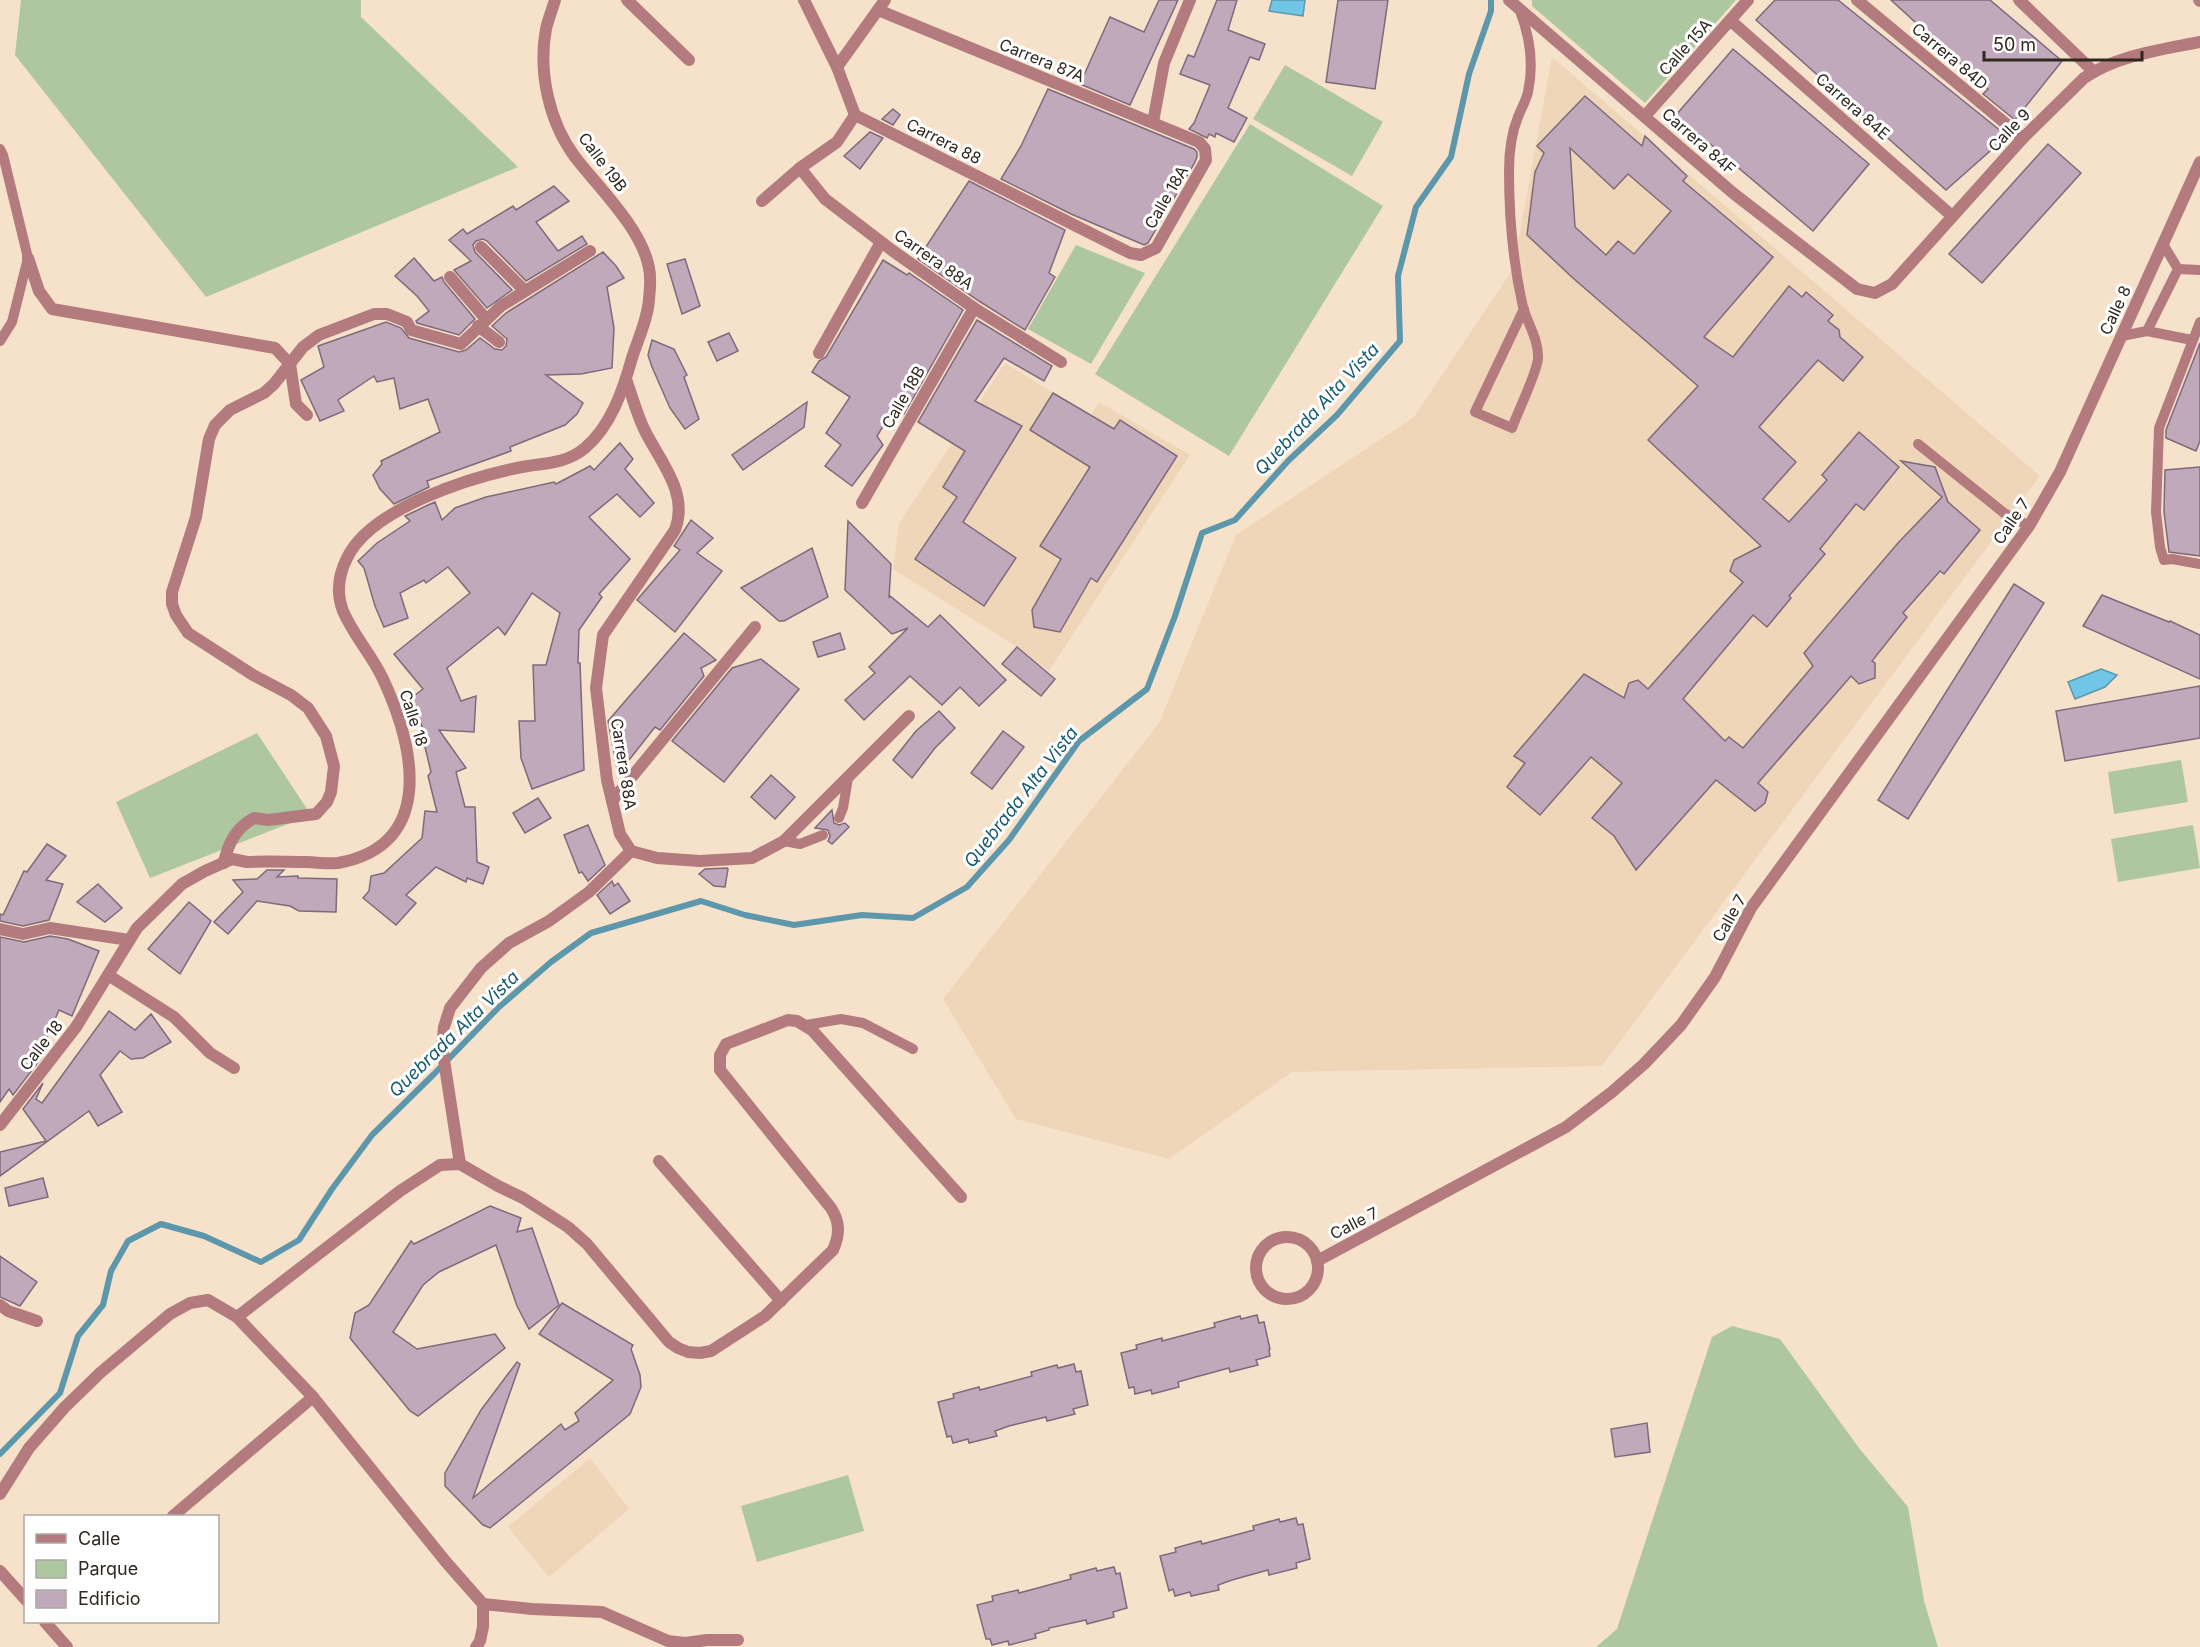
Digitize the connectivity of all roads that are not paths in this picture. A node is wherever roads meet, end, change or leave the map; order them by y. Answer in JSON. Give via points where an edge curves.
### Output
{"nodes":[{"id":1,"x":555,"y":0,"type":"edge"},
{"id":2,"x":627,"y":0,"type":"edge"},
{"id":3,"x":804,"y":0,"type":"edge"},
{"id":4,"x":1509,"y":0,"type":"edge"},
{"id":5,"x":1748,"y":0,"type":"edge"},
{"id":6,"x":1857,"y":0,"type":"edge"},
{"id":7,"x":2019,"y":0,"type":"edge"},
{"id":8,"x":1187,"y":1,"type":"edge"},
{"id":9,"x":881,"y":5,"type":"edge"},
{"id":10,"x":1521,"y":5,"type":"edge"},
{"id":11,"x":1731,"y":21,"type":"junction"},
{"id":12,"x":2200,"y":42,"type":"edge"},
{"id":13,"x":688,"y":60,"type":"dead end"},
{"id":14,"x":837,"y":68,"type":"junction"},
{"id":15,"x":2094,"y":72,"type":"junction"},
{"id":16,"x":855,"y":115,"type":"junction"},
{"id":17,"x":1645,"y":116,"type":"junction"},
{"id":18,"x":1152,"y":122,"type":"junction"},
{"id":19,"x":2023,"y":138,"type":"junction"},
{"id":20,"x":1194,"y":140,"type":"joint"},
{"id":21,"x":0,"y":149,"type":"edge"},
{"id":22,"x":2200,"y":162,"type":"edge"},
{"id":23,"x":800,"y":168,"type":"junction"},
{"id":24,"x":762,"y":201,"type":"dead end"},
{"id":25,"x":1952,"y":216,"type":"junction"},
{"id":26,"x":881,"y":242,"type":"junction"},
{"id":27,"x":2163,"y":244,"type":"junction"},
{"id":28,"x":481,"y":246,"type":"dead end"},
{"id":29,"x":590,"y":251,"type":"dead end"},
{"id":30,"x":1130,"y":253,"type":"joint"},
{"id":31,"x":28,"y":258,"type":"junction"},
{"id":32,"x":649,"y":268,"type":"joint"},
{"id":33,"x":2178,"y":269,"type":"junction"},
{"id":34,"x":2200,"y":270,"type":"edge"},
{"id":35,"x":450,"y":277,"type":"dead end"},
{"id":36,"x":525,"y":290,"type":"junction"},
{"id":37,"x":1875,"y":293,"type":"joint"},
{"id":38,"x":974,"y":308,"type":"junction"},
{"id":39,"x":1524,"y":309,"type":"junction"},
{"id":40,"x":2200,"y":322,"type":"edge"},
{"id":41,"x":482,"y":323,"type":"junction"},
{"id":42,"x":2147,"y":331,"type":"junction"},
{"id":43,"x":1019,"y":336,"type":"junction"},
{"id":44,"x":2122,"y":336,"type":"junction"},
{"id":45,"x":2192,"y":340,"type":"junction"},
{"id":46,"x":0,"y":341,"type":"edge"},
{"id":47,"x":499,"y":342,"type":"dead end"},
{"id":48,"x":1023,"y":349,"type":"dead end"},
{"id":49,"x":819,"y":353,"type":"dead end"},
{"id":50,"x":290,"y":364,"type":"junction"},
{"id":51,"x":1057,"y":364,"type":"dead end"},
{"id":52,"x":626,"y":378,"type":"junction"},
{"id":53,"x":307,"y":415,"type":"dead end"},
{"id":54,"x":1918,"y":444,"type":"dead end"},
{"id":55,"x":2060,"y":472,"type":"joint"},
{"id":56,"x":862,"y":503,"type":"dead end"},
{"id":57,"x":2029,"y":526,"type":"junction"},
{"id":58,"x":2200,"y":564,"type":"edge"},
{"id":59,"x":755,"y":627,"type":"dead end"},
{"id":60,"x":909,"y":716,"type":"dead end"},
{"id":61,"x":848,"y":778,"type":"junction"},
{"id":62,"x":612,"y":801,"type":"junction"},
{"id":63,"x":839,"y":818,"type":"dead end"},
{"id":64,"x":823,"y":836,"type":"dead end"},
{"id":65,"x":784,"y":841,"type":"junction"},
{"id":66,"x":631,"y":852,"type":"junction"},
{"id":67,"x":224,"y":863,"type":"junction"},
{"id":68,"x":0,"y":929,"type":"edge"},
{"id":69,"x":129,"y":940,"type":"junction"},
{"id":70,"x":108,"y":975,"type":"junction"},
{"id":71,"x":806,"y":1024,"type":"junction"},
{"id":72,"x":913,"y":1049,"type":"dead end"},
{"id":73,"x":234,"y":1068,"type":"dead end"},
{"id":74,"x":0,"y":1125,"type":"edge"},
{"id":75,"x":659,"y":1161,"type":"dead end"},
{"id":76,"x":459,"y":1164,"type":"junction"},
{"id":77,"x":961,"y":1197,"type":"dead end"},
{"id":78,"x":1317,"y":1261,"type":"junction"},
{"id":79,"x":781,"y":1301,"type":"junction"},
{"id":80,"x":0,"y":1305,"type":"edge"},
{"id":81,"x":237,"y":1317,"type":"junction"},
{"id":82,"x":37,"y":1320,"type":"dead end"},
{"id":83,"x":313,"y":1398,"type":"junction"},
{"id":84,"x":0,"y":1494,"type":"edge"},
{"id":85,"x":174,"y":1515,"type":"edge"},
{"id":86,"x":0,"y":1571,"type":"edge"},
{"id":87,"x":24,"y":1597,"type":"edge"},
{"id":88,"x":483,"y":1604,"type":"junction"},
{"id":89,"x":46,"y":1623,"type":"edge"},
{"id":90,"x":738,"y":1640,"type":"dead end"},
{"id":91,"x":67,"y":1647,"type":"edge"},
{"id":92,"x":476,"y":1647,"type":"edge"}],
"edges":[{"from":1,"to":32,"type":"street","name":"Calle 19B","via":[[544,53],[552,113],[574,156],[627,221]]},
{"from":2,"to":13,"type":"street"},
{"from":3,"to":14,"type":"street"},
{"from":4,"to":10,"type":"street","name":"Carrera 84F"},
{"from":5,"to":11,"type":"street","name":"Calle 15A"},
{"from":6,"to":19,"type":"street","name":"Carrera 84D"},
{"from":7,"to":15,"type":"street"},
{"from":8,"to":18,"type":"street","via":[[1164,63]]},
{"from":9,"to":14,"type":"street"},
{"from":9,"to":18,"type":"street","name":"Carrera 87A","via":[[1053,84]]},
{"from":10,"to":17,"type":"street","name":"Carrera 84F"},
{"from":10,"to":39,"type":"lane","via":[[1531,54],[1527,93],[1514,127],[1509,174],[1512,246]]},
{"from":11,"to":17,"type":"street","name":"Calle 15A"},
{"from":11,"to":25,"type":"street","name":"Carrera 84E"},
{"from":12,"to":15,"type":"street","name":"Calle 9","via":[[2127,57]]},
{"from":14,"to":16,"type":"street"},
{"from":15,"to":19,"type":"street","name":"Calle 9"},
{"from":16,"to":23,"type":"street","via":[[837,142]]},
{"from":16,"to":30,"type":"street","name":"Carrera 88"},
{"from":17,"to":37,"type":"street","name":"Carrera 84F","via":[[1733,193],[1857,289]]},
{"from":18,"to":20,"type":"street","name":"Carrera 87A"},
{"from":19,"to":25,"type":"street","name":"Calle 9"},
{"from":20,"to":30,"type":"street","name":"Calle 18A","via":[[1205,148],[1206,160],[1201,170],[1156,248],[1141,255]]},
{"from":21,"to":31,"type":"lane"},
{"from":22,"to":27,"type":"street","name":"Calle 8"},
{"from":23,"to":24,"type":"street"},
{"from":23,"to":26,"type":"street","name":"Carrera 88A","via":[[825,199]]},
{"from":25,"to":37,"type":"street","name":"Calle 9","via":[[1892,284]]},
{"from":26,"to":38,"type":"street","name":"Carrera 88A"},
{"from":26,"to":49,"type":"street"},
{"from":27,"to":33,"type":"lane"},
{"from":27,"to":44,"type":"street","name":"Calle 8"},
{"from":28,"to":36,"type":"street"},
{"from":29,"to":36,"type":"street"},
{"from":31,"to":46,"type":"lane","via":[[12,322]]},
{"from":31,"to":50,"type":"street","via":[[39,291],[52,309],[275,348]]},
{"from":32,"to":52,"type":"street","name":"Calle 18","via":[[649,302]]},
{"from":33,"to":34,"type":"lane"},
{"from":33,"to":42,"type":"lane"},
{"from":35,"to":41,"type":"street"},
{"from":36,"to":41,"type":"street"},
{"from":38,"to":43,"type":"street","name":"Carrera 88A"},
{"from":38,"to":56,"type":"street","name":"Calle 18B"},
{"from":39,"to":39,"type":"lane","via":[[1475,412],[1512,428],[1538,362],[1538,345]]},
{"from":40,"to":45,"type":"lane"},
{"from":41,"to":47,"type":"street"},
{"from":41,"to":50,"type":"street","via":[[461,344],[411,330],[407,322],[387,314],[374,315],[319,335]]},
{"from":42,"to":44,"type":"lane"},
{"from":42,"to":45,"type":"lane"},
{"from":43,"to":48,"type":"lane"},
{"from":43,"to":51,"type":"street","name":"Carrera 88A"},
{"from":44,"to":55,"type":"street","name":"Calle 8"},
{"from":45,"to":58,"type":"lane","via":[[2159,428],[2156,512],[2164,560]]},
{"from":50,"to":53,"type":"street","via":[[296,404]]},
{"from":50,"to":67,"type":"street","via":[[264,393],[230,410],[215,425],[209,439],[196,517],[172,592],[172,604],[188,633],[308,708],[326,736],[334,766],[331,792],[316,814],[254,818],[227,844]]},
{"from":52,"to":62,"type":"street","name":"Carrera 88A","via":[[644,429],[678,494],[680,508],[670,537],[603,635],[596,688]]},
{"from":52,"to":67,"type":"street","name":"Calle 18","via":[[608,421],[583,450],[570,458],[478,477],[437,492],[366,532],[348,555],[338,581],[342,610],[382,677],[409,755],[410,784],[403,819],[385,844],[337,863],[232,859]]},
{"from":54,"to":57,"type":"lane","via":[[2004,513]]},
{"from":55,"to":57,"type":"street","name":"Calle 7"},
{"from":57,"to":78,"type":"street","name":"Calle 7","via":[[1751,908],[1710,985],[1681,1025],[1644,1064],[1566,1128]]},
{"from":59,"to":62,"type":"street"},
{"from":60,"to":61,"type":"street"},
{"from":61,"to":63,"type":"lane"},
{"from":61,"to":65,"type":"street"},
{"from":62,"to":66,"type":"street","name":"Carrera 88A","via":[[620,834]]},
{"from":64,"to":65,"type":"lane","via":[[800,843]]},
{"from":65,"to":66,"type":"street","via":[[752,858],[699,861]]},
{"from":66,"to":76,"type":"street","via":[[589,892],[509,943],[481,968],[450,1008],[442,1047]]},
{"from":67,"to":69,"type":"street","name":"Calle 18","via":[[182,884],[136,928]]},
{"from":68,"to":69,"type":"street","via":[[23,934],[50,928]]},
{"from":69,"to":70,"type":"street","name":"Calle 18"},
{"from":70,"to":73,"type":"street","via":[[174,1017],[210,1053]]},
{"from":70,"to":74,"type":"street","name":"Calle 18","via":[[76,1027]]},
{"from":71,"to":72,"type":"lane","via":[[841,1019],[863,1023]]},
{"from":71,"to":77,"type":"street"},
{"from":71,"to":79,"type":"street","via":[[788,1020],[726,1044],[719,1062],[724,1076],[831,1208],[838,1223],[833,1250]]},
{"from":75,"to":79,"type":"street"},
{"from":76,"to":79,"type":"street","via":[[568,1227],[678,1348],[699,1353],[711,1351]]},
{"from":76,"to":81,"type":"street","via":[[441,1165],[400,1191]]},
{"from":78,"to":78,"type":"street","via":[[1306,1243],[1287,1236],[1261,1250],[1255,1270],[1263,1290],[1283,1299],[1294,1298],[1314,1283]]},
{"from":80,"to":82,"type":"street"},
{"from":81,"to":83,"type":"street"},
{"from":81,"to":84,"type":"street","via":[[207,1300],[190,1303],[170,1314],[64,1408],[29,1448]]},
{"from":83,"to":85,"type":"street"},
{"from":83,"to":88,"type":"street"},
{"from":86,"to":87,"type":"street"},
{"from":88,"to":90,"type":"street","via":[[602,1612],[668,1641]]},
{"from":88,"to":92,"type":"street","via":[[483,1626]]},
{"from":89,"to":91,"type":"street"}]}
